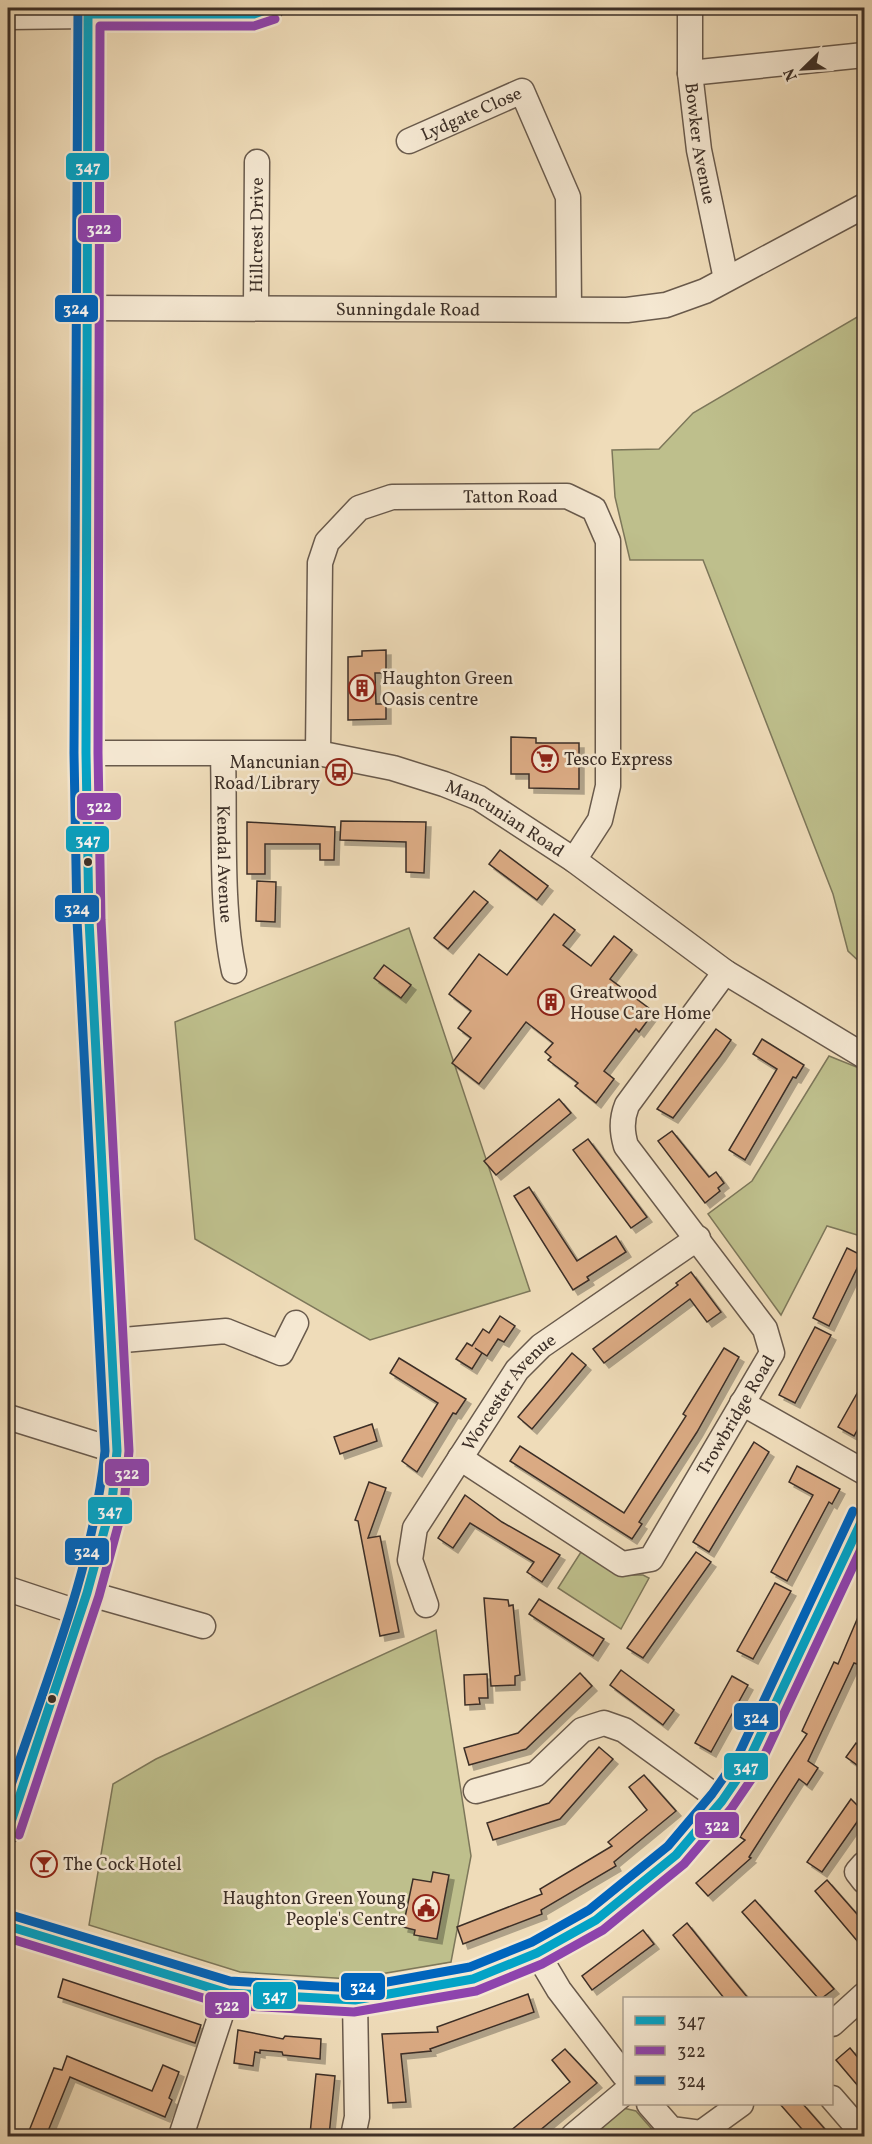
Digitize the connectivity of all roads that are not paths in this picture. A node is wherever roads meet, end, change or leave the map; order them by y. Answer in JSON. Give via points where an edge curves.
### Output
{"nodes":[{"id":1,"x":271,"y":8,"type":"edge"},
{"id":2,"x":690,"y":8,"type":"edge"},
{"id":3,"x":88,"y":14,"type":"junction"},
{"id":4,"x":8,"y":17,"type":"edge"},
{"id":5,"x":864,"y":55,"type":"edge"},
{"id":6,"x":690,"y":73,"type":"junction"},
{"id":7,"x":409,"y":141,"type":"dead end"},
{"id":8,"x":257,"y":162,"type":"dead end"},
{"id":9,"x":864,"y":206,"type":"edge"},
{"id":10,"x":726,"y":279,"type":"junction"},
{"id":11,"x":256,"y":307,"type":"junction"},
{"id":12,"x":86,"y":308,"type":"junction"},
{"id":13,"x":569,"y":309,"type":"junction"},
{"id":14,"x":86,"y":753,"type":"junction"},
{"id":15,"x":318,"y":753,"type":"junction"},
{"id":16,"x":223,"y":754,"type":"junction"},
{"id":17,"x":574,"y":860,"type":"junction"},
{"id":18,"x":234,"y":971,"type":"dead end"},
{"id":19,"x":725,"y":972,"type":"junction"},
{"id":20,"x":864,"y":1056,"type":"edge"},
{"id":21,"x":698,"y":1238,"type":"junction"},
{"id":22,"x":296,"y":1323,"type":"dead end"},
{"id":23,"x":112,"y":1341,"type":"junction"},
{"id":24,"x":742,"y":1403,"type":"junction"},
{"id":25,"x":8,"y":1417,"type":"edge"},
{"id":26,"x":117,"y":1451,"type":"junction"},
{"id":27,"x":460,"y":1458,"type":"junction"},
{"id":28,"x":864,"y":1472,"type":"edge"},
{"id":29,"x":863,"y":1524,"type":"edge"},
{"id":30,"x":8,"y":1589,"type":"edge"},
{"id":31,"x":84,"y":1603,"type":"junction"},
{"id":32,"x":426,"y":1605,"type":"dead end"},
{"id":33,"x":203,"y":1626,"type":"dead end"},
{"id":34,"x":476,"y":1791,"type":"dead end"},
{"id":35,"x":722,"y":1801,"type":"junction"},
{"id":36,"x":8,"y":1831,"type":"edge"},
{"id":37,"x":864,"y":1864,"type":"edge"},
{"id":38,"x":864,"y":1881,"type":"edge"},
{"id":39,"x":8,"y":1926,"type":"edge"},
{"id":40,"x":537,"y":1953,"type":"junction"},
{"id":41,"x":228,"y":1994,"type":"junction"},
{"id":42,"x":864,"y":1995,"type":"edge"},
{"id":43,"x":355,"y":2000,"type":"junction"},
{"id":44,"x":833,"y":2022,"type":"edge"},
{"id":45,"x":623,"y":2074,"type":"edge"},
{"id":46,"x":623,"y":2094,"type":"edge"},
{"id":47,"x":833,"y":2100,"type":"edge"},
{"id":48,"x":651,"y":2105,"type":"edge"},
{"id":49,"x":738,"y":2105,"type":"edge"},
{"id":50,"x":864,"y":2135,"type":"edge"},
{"id":51,"x":181,"y":2136,"type":"edge"},
{"id":52,"x":354,"y":2136,"type":"edge"},
{"id":53,"x":573,"y":2136,"type":"edge"}],
"edges":[{"from":1,"to":3,"type":"street","via":[[254,14]]},
{"from":2,"to":6,"type":"street","name":"Bowker Avenue"},
{"from":3,"to":4,"type":"street"},
{"from":3,"to":12,"type":"street"},
{"from":5,"to":6,"type":"street"},
{"from":6,"to":10,"type":"street","name":"Bowker Avenue","via":[[699,150]]},
{"from":7,"to":13,"type":"street","name":"Lydgate Close","via":[[522,91],[568,197]]},
{"from":8,"to":11,"type":"street","name":"Hillcrest Drive"},
{"from":9,"to":10,"type":"street","name":"Sunningdale Road"},
{"from":10,"to":13,"type":"street","name":"Sunningdale Road","via":[[666,305],[627,310]]},
{"from":11,"to":12,"type":"street","name":"Sunningdale Road"},
{"from":11,"to":13,"type":"street","name":"Sunningdale Road"},
{"from":12,"to":14,"type":"street"},
{"from":14,"to":16,"type":"street","name":"Mancunian Road"},
{"from":14,"to":23,"type":"street","via":[[89,920]]},
{"from":15,"to":16,"type":"street","name":"Mancunian Road"},
{"from":15,"to":17,"type":"street","name":"Mancunian Road","via":[[393,768],[479,798]]},
{"from":15,"to":17,"type":"street","name":"Tatton Road","via":[[320,563],[327,542],[359,508],[392,497],[567,496],[594,510],[608,541],[608,786],[600,820]]},
{"from":16,"to":18,"type":"street","name":"Kendal Avenue","via":[[227,900]]},
{"from":17,"to":19,"type":"street","name":"Mancunian Road"},
{"from":19,"to":20,"type":"street","name":"Mancunian Road"},
{"from":19,"to":21,"type":"street","name":"Trowbridge Road","via":[[623,1114],[626,1146]]},
{"from":21,"to":24,"type":"street","name":"Trowbridge Road","via":[[765,1329],[772,1353]]},
{"from":21,"to":27,"type":"street","name":"Worcester Avenue","via":[[541,1346],[517,1370]]},
{"from":22,"to":23,"type":"street","via":[[281,1353],[226,1331]]},
{"from":23,"to":26,"type":"street"},
{"from":24,"to":27,"type":"street","name":"Trowbridge Road","via":[[651,1558],[622,1564]]},
{"from":24,"to":28,"type":"street"},
{"from":25,"to":26,"type":"street"},
{"from":26,"to":31,"type":"street","via":[[112,1503]]},
{"from":27,"to":32,"type":"street","name":"Worcester Avenue","via":[[415,1528],[410,1560]]},
{"from":29,"to":35,"type":"street","via":[[746,1767]]},
{"from":30,"to":31,"type":"street"},
{"from":31,"to":33,"type":"street"},
{"from":31,"to":36,"type":"street"},
{"from":34,"to":35,"type":"street","via":[[536,1774],[582,1730],[604,1723],[624,1730]]},
{"from":35,"to":40,"type":"street","via":[[676,1855],[596,1920]]},
{"from":37,"to":38,"type":"street","via":[[857,1872]]},
{"from":39,"to":41,"type":"street"},
{"from":40,"to":43,"type":"street","via":[[473,1979]]},
{"from":40,"to":45,"type":"street","via":[[559,1990]]},
{"from":41,"to":43,"type":"street"},
{"from":41,"to":51,"type":"street"},
{"from":42,"to":44,"type":"street"},
{"from":43,"to":52,"type":"street"},
{"from":46,"to":53,"type":"street"},
{"from":47,"to":50,"type":"street"},
{"from":48,"to":49,"type":"street","via":[[671,2129],[701,2133]]}]}
